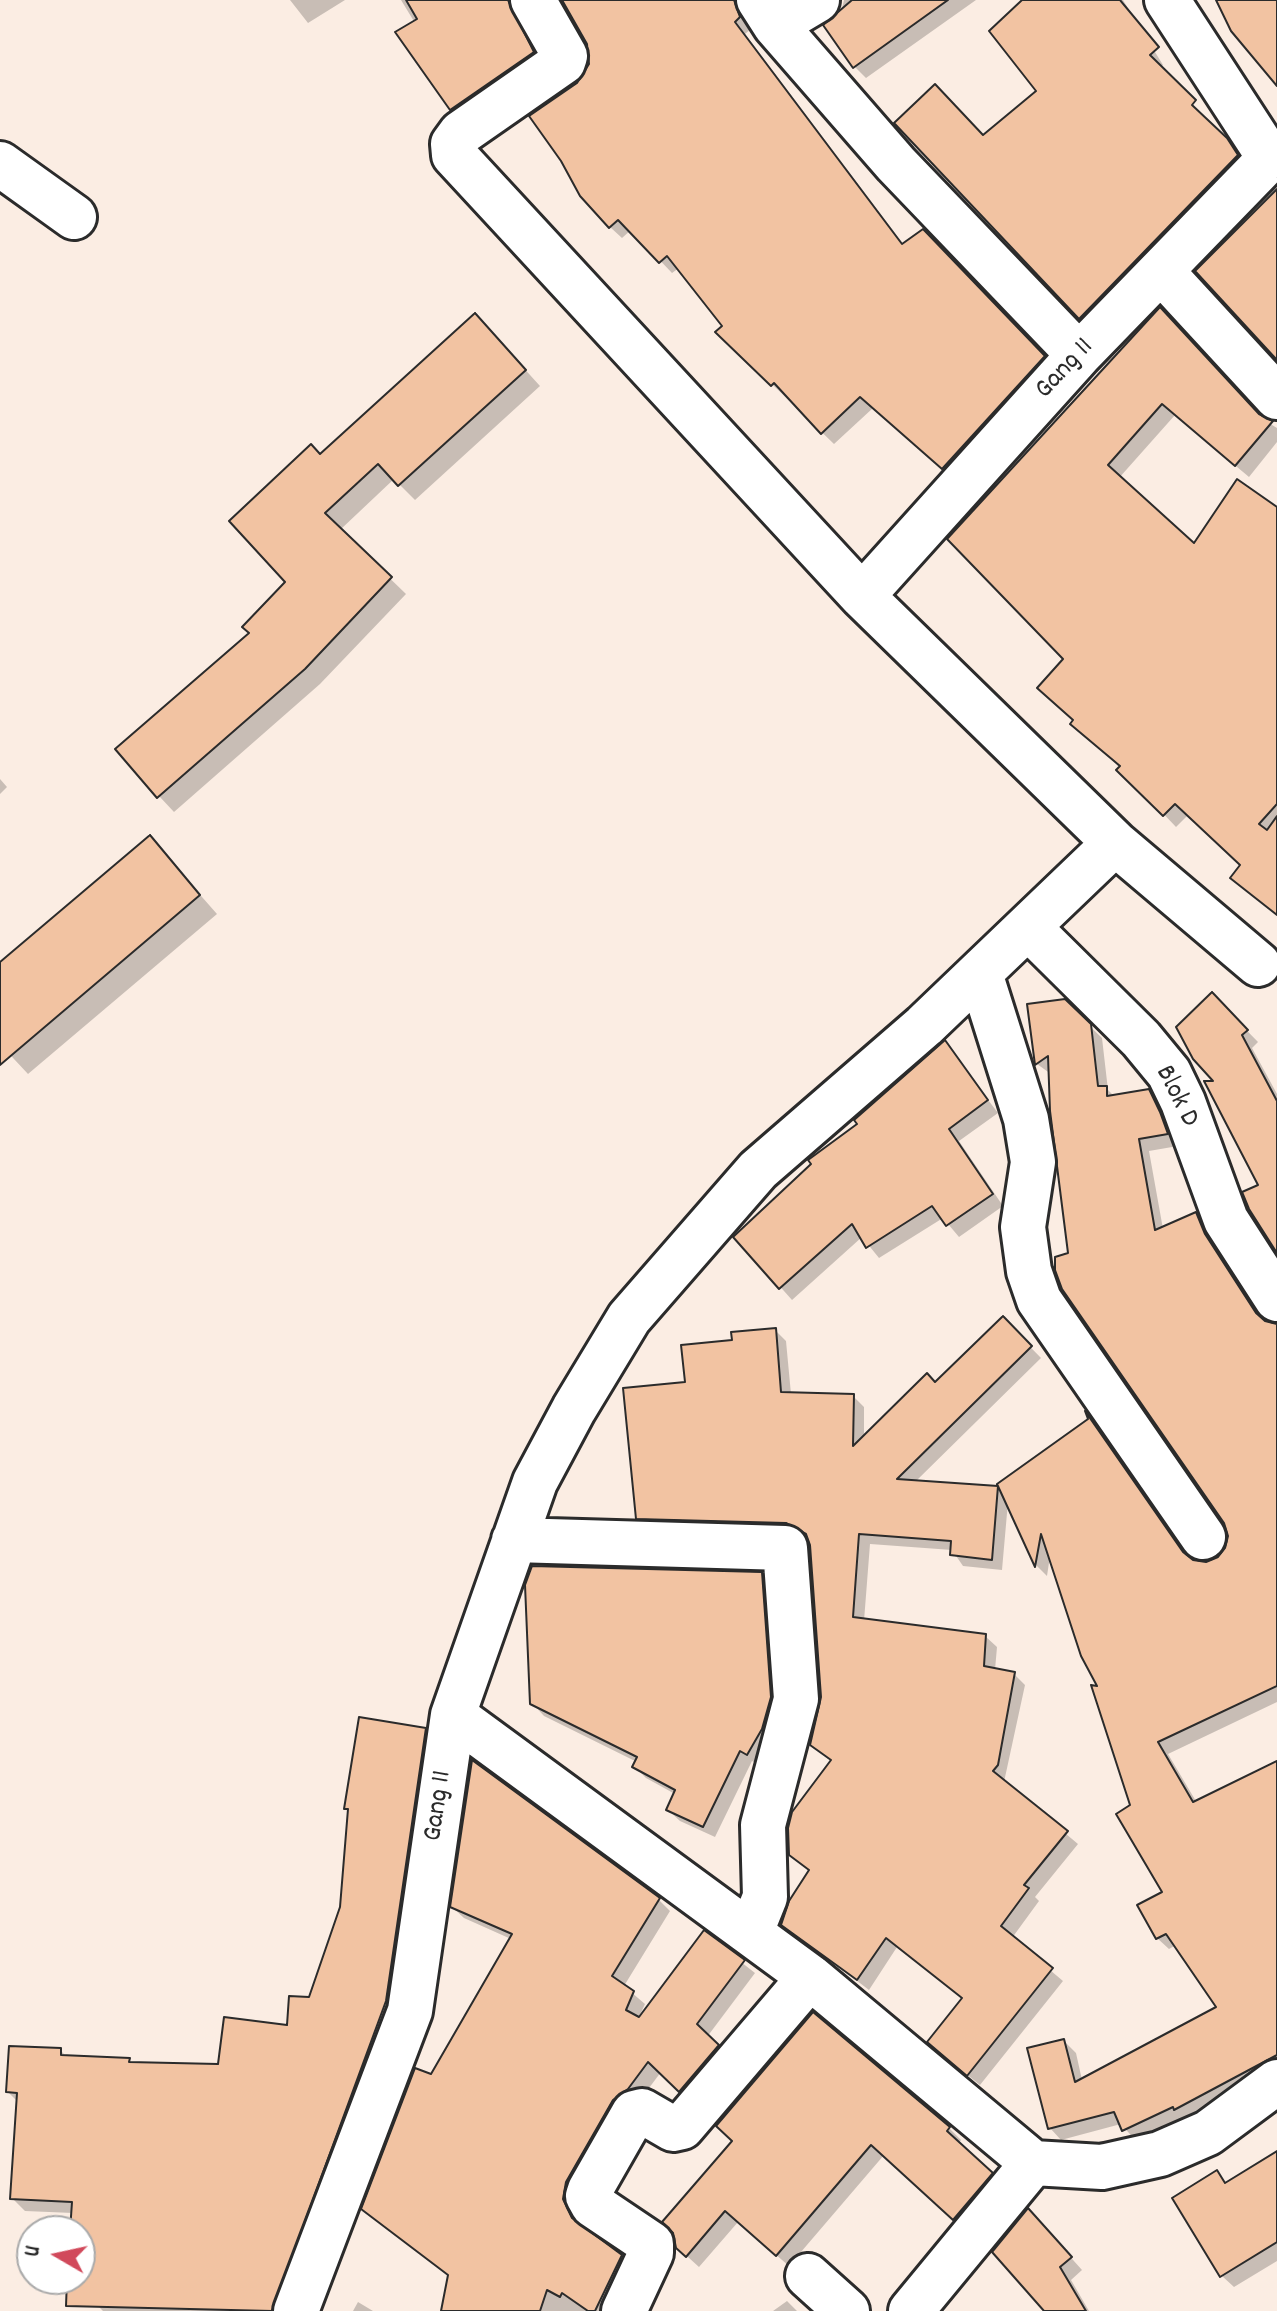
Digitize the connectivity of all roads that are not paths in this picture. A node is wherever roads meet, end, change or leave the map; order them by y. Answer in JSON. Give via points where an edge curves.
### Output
{"nodes":[{"id":1,"x":533,"y":0,"type":"edge"},
{"id":2,"x":817,"y":0,"type":"edge"},
{"id":3,"x":1167,"y":0,"type":"edge"},
{"id":4,"x":767,"y":13,"type":"edge"},
{"id":5,"x":1273,"y":154,"type":"edge"},
{"id":6,"x":0,"y":164,"type":"edge"},
{"id":7,"x":74,"y":217,"type":"dead end"},
{"id":8,"x":1161,"y":271,"type":"junction"},
{"id":9,"x":1079,"y":355,"type":"junction"},
{"id":10,"x":1277,"y":397,"type":"edge"},
{"id":11,"x":862,"y":596,"type":"junction"},
{"id":12,"x":1115,"y":843,"type":"junction"},
{"id":13,"x":1028,"y":927,"type":"junction"},
{"id":14,"x":1271,"y":968,"type":"edge"},
{"id":15,"x":980,"y":973,"type":"junction"},
{"id":16,"x":1277,"y":1299,"type":"edge"},
{"id":17,"x":1203,"y":1537,"type":"dead end"},
{"id":18,"x":514,"y":1540,"type":"junction"},
{"id":19,"x":453,"y":1715,"type":"junction"},
{"id":20,"x":751,"y":1932,"type":"junction"},
{"id":21,"x":810,"y":1977,"type":"junction"},
{"id":22,"x":1277,"y":2082,"type":"edge"},
{"id":23,"x":1033,"y":2163,"type":"junction"},
{"id":24,"x":808,"y":2276,"type":"dead end"},
{"id":25,"x":296,"y":2311,"type":"edge"},
{"id":26,"x":624,"y":2311,"type":"edge"},
{"id":27,"x":847,"y":2311,"type":"edge"},
{"id":28,"x":911,"y":2311,"type":"edge"}],
"edges":[{"from":1,"to":11,"type":"street","via":[[563,52],[563,62],[455,138],[454,155]]},
{"from":2,"to":4,"type":"street"},
{"from":3,"to":5,"type":"street"},
{"from":4,"to":9,"type":"street","via":[[896,164]]},
{"from":5,"to":8,"type":"street","name":"Gang 11"},
{"from":6,"to":7,"type":"street"},
{"from":8,"to":9,"type":"street","name":"Gang 11"},
{"from":8,"to":10,"type":"street"},
{"from":9,"to":11,"type":"street","name":"Gang 11"},
{"from":11,"to":12,"type":"street"},
{"from":12,"to":13,"type":"street","name":"Gang 11"},
{"from":12,"to":14,"type":"street"},
{"from":13,"to":15,"type":"street","name":"Gang 11"},
{"from":13,"to":16,"type":"street","name":"Blok D","via":[[1169,1073],[1226,1220]]},
{"from":15,"to":17,"type":"street","via":[[1026,1119],[1033,1162],[1023,1227],[1039,1300]]},
{"from":15,"to":18,"type":"street","name":"Gang 11","via":[[758,1170],[629,1318],[535,1482]]},
{"from":18,"to":19,"type":"street","name":"Gang 11"},
{"from":18,"to":20,"type":"street","via":[[785,1548],[796,1699],[763,1825],[765,1897]]},
{"from":19,"to":20,"type":"street"},
{"from":19,"to":25,"type":"street","name":"Gang 11","via":[[410,2011]]},
{"from":20,"to":21,"type":"street"},
{"from":21,"to":23,"type":"street"},
{"from":21,"to":26,"type":"street","via":[[682,2127],[673,2129],[642,2111],[634,2113],[590,2190],[593,2205],[651,2244]]},
{"from":22,"to":23,"type":"street","via":[[1208,2133],[1160,2154],[1102,2167]]},
{"from":23,"to":28,"type":"street"},
{"from":24,"to":27,"type":"street"}]}
